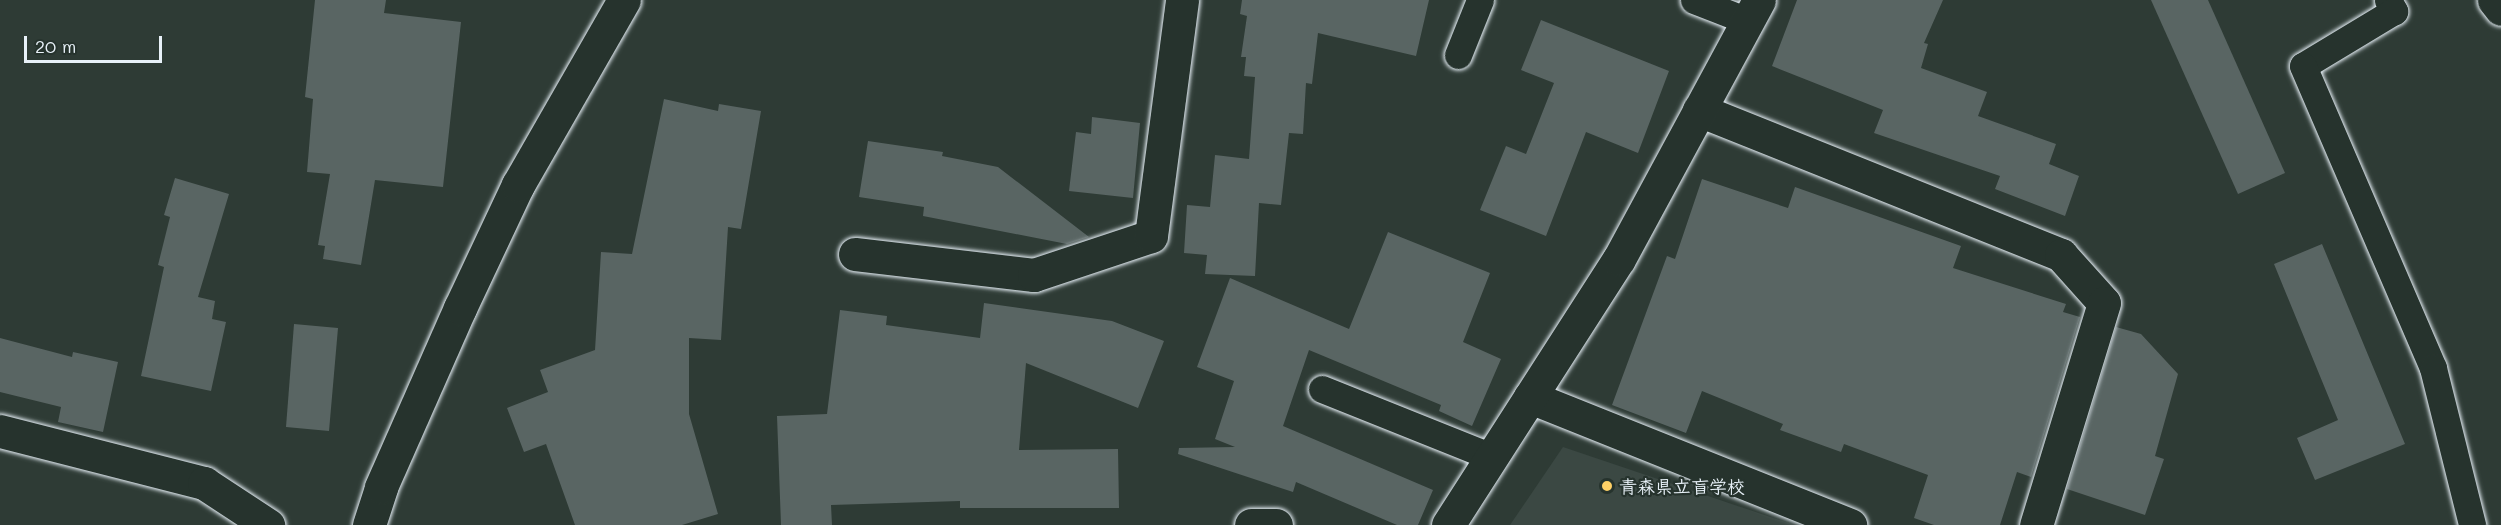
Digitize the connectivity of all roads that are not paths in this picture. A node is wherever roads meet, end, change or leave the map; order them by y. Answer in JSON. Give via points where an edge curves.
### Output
{"nodes":[{"id":1,"x":624,"y":0,"type":"edge"},
{"id":2,"x":1182,"y":0,"type":"edge"},
{"id":3,"x":1480,"y":0,"type":"edge"},
{"id":4,"x":1694,"y":0,"type":"edge"},
{"id":5,"x":2388,"y":0,"type":"edge"},
{"id":6,"x":2494,"y":0,"type":"edge"},
{"id":7,"x":2501,"y":9,"type":"edge"},
{"id":8,"x":1754,"y":10,"type":"edge"},
{"id":9,"x":1458,"y":55,"type":"dead end"},
{"id":10,"x":1699,"y":110,"type":"junction"},
{"id":11,"x":855,"y":255,"type":"dead end"},
{"id":12,"x":1322,"y":389,"type":"dead end"},
{"id":13,"x":1530,"y":397,"type":"junction"},
{"id":14,"x":0,"y":431,"type":"edge"},
{"id":15,"x":1492,"y":457,"type":"junction"},
{"id":16,"x":2043,"y":524,"type":"edge"},
{"id":17,"x":268,"y":525,"type":"edge"},
{"id":18,"x":369,"y":525,"type":"edge"},
{"id":19,"x":1251,"y":525,"type":"edge"},
{"id":20,"x":1276,"y":525,"type":"edge"},
{"id":21,"x":1448,"y":525,"type":"edge"},
{"id":22,"x":1850,"y":525,"type":"edge"},
{"id":23,"x":2472,"y":525,"type":"edge"}],
"edges":[{"from":1,"to":18,"type":"main road","via":[[518,185],[381,487]]},
{"from":2,"to":11,"type":"main road","via":[[1151,236],[1035,275]]},
{"from":3,"to":9,"type":"lane"},
{"from":4,"to":8,"type":"lane"},
{"from":5,"to":23,"type":"lane","via":[[2394,11],[2304,66],[2433,368]]},
{"from":6,"to":7,"type":"main road"},
{"from":8,"to":10,"type":"main road"},
{"from":10,"to":13,"type":"main road","via":[[1619,259]]},
{"from":10,"to":16,"type":"main road","via":[[2061,255],[2104,303]]},
{"from":12,"to":15,"type":"lane"},
{"from":13,"to":15,"type":"main road"},
{"from":13,"to":22,"type":"main road"},
{"from":14,"to":17,"type":"main road","via":[[204,483]]},
{"from":15,"to":21,"type":"main road"},
{"from":19,"to":20,"type":"main road"}]}
